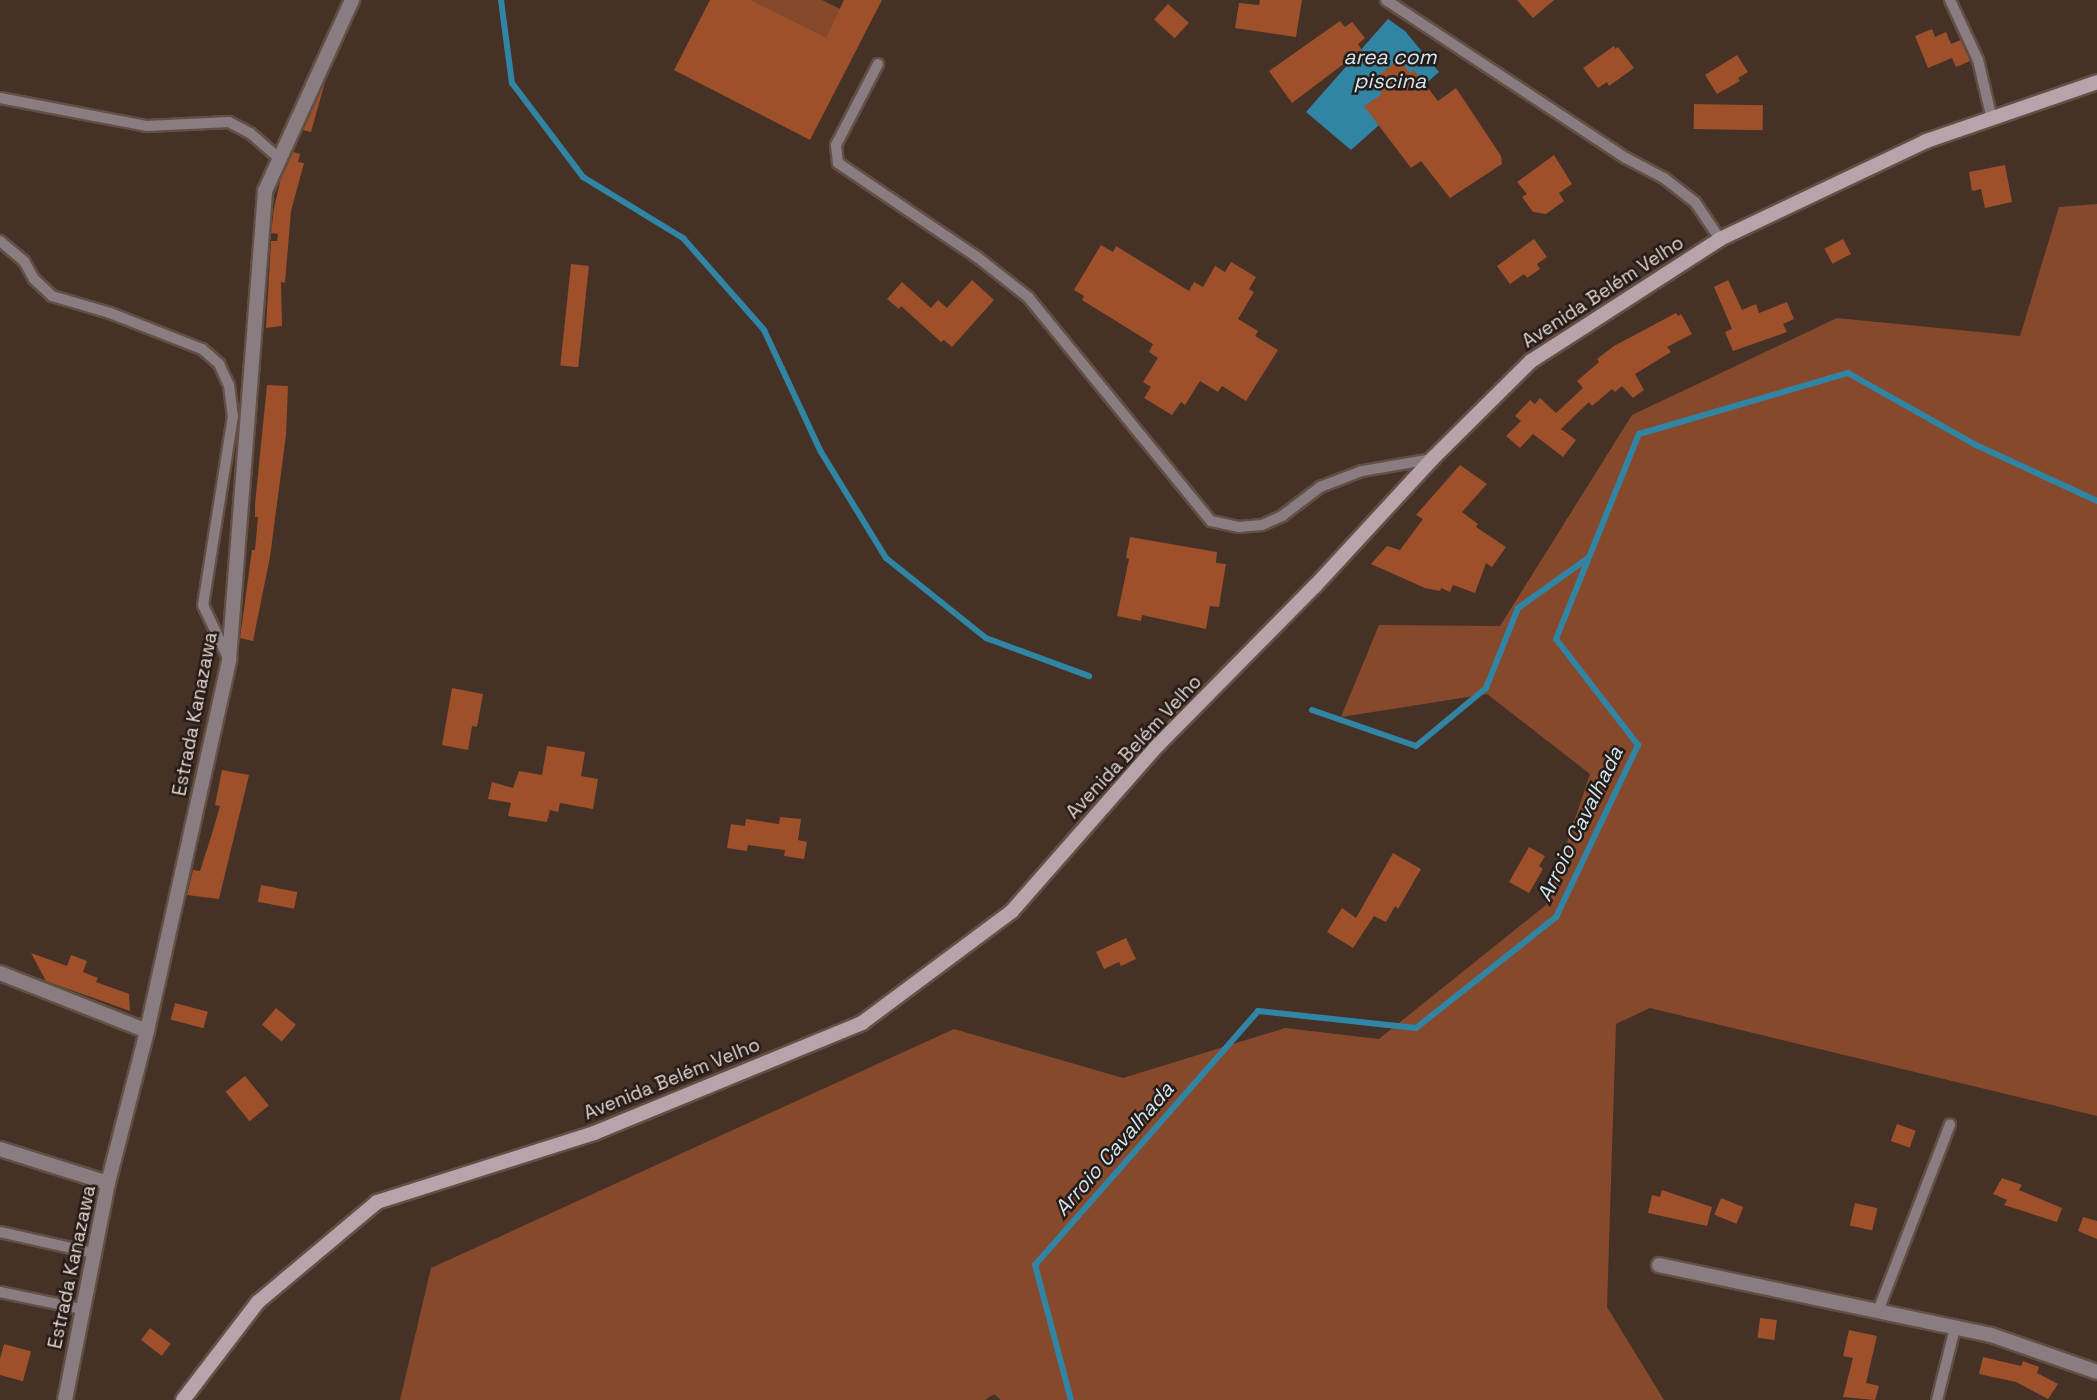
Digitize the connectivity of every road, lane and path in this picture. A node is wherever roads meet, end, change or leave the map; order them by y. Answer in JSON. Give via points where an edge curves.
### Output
{"nodes":[{"id":1,"x":352,"y":0,"type":"edge"},
{"id":2,"x":1386,"y":0,"type":"edge"},
{"id":3,"x":1950,"y":0,"type":"edge"},
{"id":4,"x":878,"y":64,"type":"dead end"},
{"id":5,"x":2097,"y":82,"type":"edge"},
{"id":6,"x":0,"y":98,"type":"edge"},
{"id":7,"x":1992,"y":118,"type":"junction"},
{"id":8,"x":278,"y":157,"type":"junction"},
{"id":9,"x":1720,"y":239,"type":"junction"},
{"id":10,"x":0,"y":241,"type":"edge"},
{"id":11,"x":1432,"y":459,"type":"junction"},
{"id":12,"x":229,"y":660,"type":"junction"},
{"id":13,"x":0,"y":973,"type":"edge"},
{"id":14,"x":147,"y":1031,"type":"junction"},
{"id":15,"x":1950,"y":1124,"type":"dead end"},
{"id":16,"x":0,"y":1149,"type":"edge"},
{"id":17,"x":108,"y":1183,"type":"junction"},
{"id":18,"x":0,"y":1232,"type":"edge"},
{"id":19,"x":93,"y":1253,"type":"junction"},
{"id":20,"x":1659,"y":1265,"type":"dead end"},
{"id":21,"x":0,"y":1292,"type":"edge"},
{"id":22,"x":82,"y":1309,"type":"junction"},
{"id":23,"x":1878,"y":1311,"type":"junction"},
{"id":24,"x":1955,"y":1328,"type":"junction"},
{"id":25,"x":2097,"y":1372,"type":"edge"},
{"id":26,"x":65,"y":1400,"type":"edge"},
{"id":27,"x":183,"y":1400,"type":"edge"},
{"id":28,"x":1937,"y":1400,"type":"edge"}],
"edges":[{"from":1,"to":8,"type":"street","name":"Estrada Kanazawa"},
{"from":2,"to":9,"type":"lane","via":[[1626,158],[1664,178],[1695,202]]},
{"from":3,"to":7,"type":"lane","via":[[1978,60]]},
{"from":4,"to":11,"type":"lane","via":[[836,145],[838,163],[1028,297],[1211,521],[1239,527],[1262,525],[1282,516],[1321,486],[1362,471]]},
{"from":5,"to":7,"type":"main road","name":"Avenida Belém Velho"},
{"from":6,"to":8,"type":"lane","via":[[147,126],[229,122]]},
{"from":7,"to":9,"type":"main road","name":"Avenida Belém Velho","via":[[1926,141]]},
{"from":8,"to":12,"type":"street","name":"Estrada Kanazawa","via":[[265,191]]},
{"from":9,"to":11,"type":"main road","name":"Avenida Belém Velho","via":[[1531,360]]},
{"from":10,"to":12,"type":"lane","via":[[24,261],[52,296],[202,349],[219,364],[229,385],[233,416],[203,605]]},
{"from":11,"to":27,"type":"main road","name":"Avenida Belém Velho","via":[[1158,745],[1012,911],[862,1023],[594,1133],[377,1202],[258,1302]]},
{"from":12,"to":14,"type":"street","name":"Estrada Kanazawa"},
{"from":13,"to":14,"type":"street"},
{"from":14,"to":17,"type":"street","name":"Estrada Kanazawa"},
{"from":15,"to":23,"type":"lane"},
{"from":16,"to":17,"type":"street"},
{"from":17,"to":19,"type":"street","name":"Estrada Kanazawa"},
{"from":18,"to":19,"type":"lane"},
{"from":19,"to":22,"type":"street","name":"Estrada Kanazawa"},
{"from":20,"to":23,"type":"street"},
{"from":21,"to":22,"type":"lane"},
{"from":22,"to":26,"type":"street","name":"Estrada Kanazawa"},
{"from":23,"to":24,"type":"street"},
{"from":24,"to":25,"type":"street","via":[[1991,1335]]},
{"from":24,"to":28,"type":"lane"}]}
